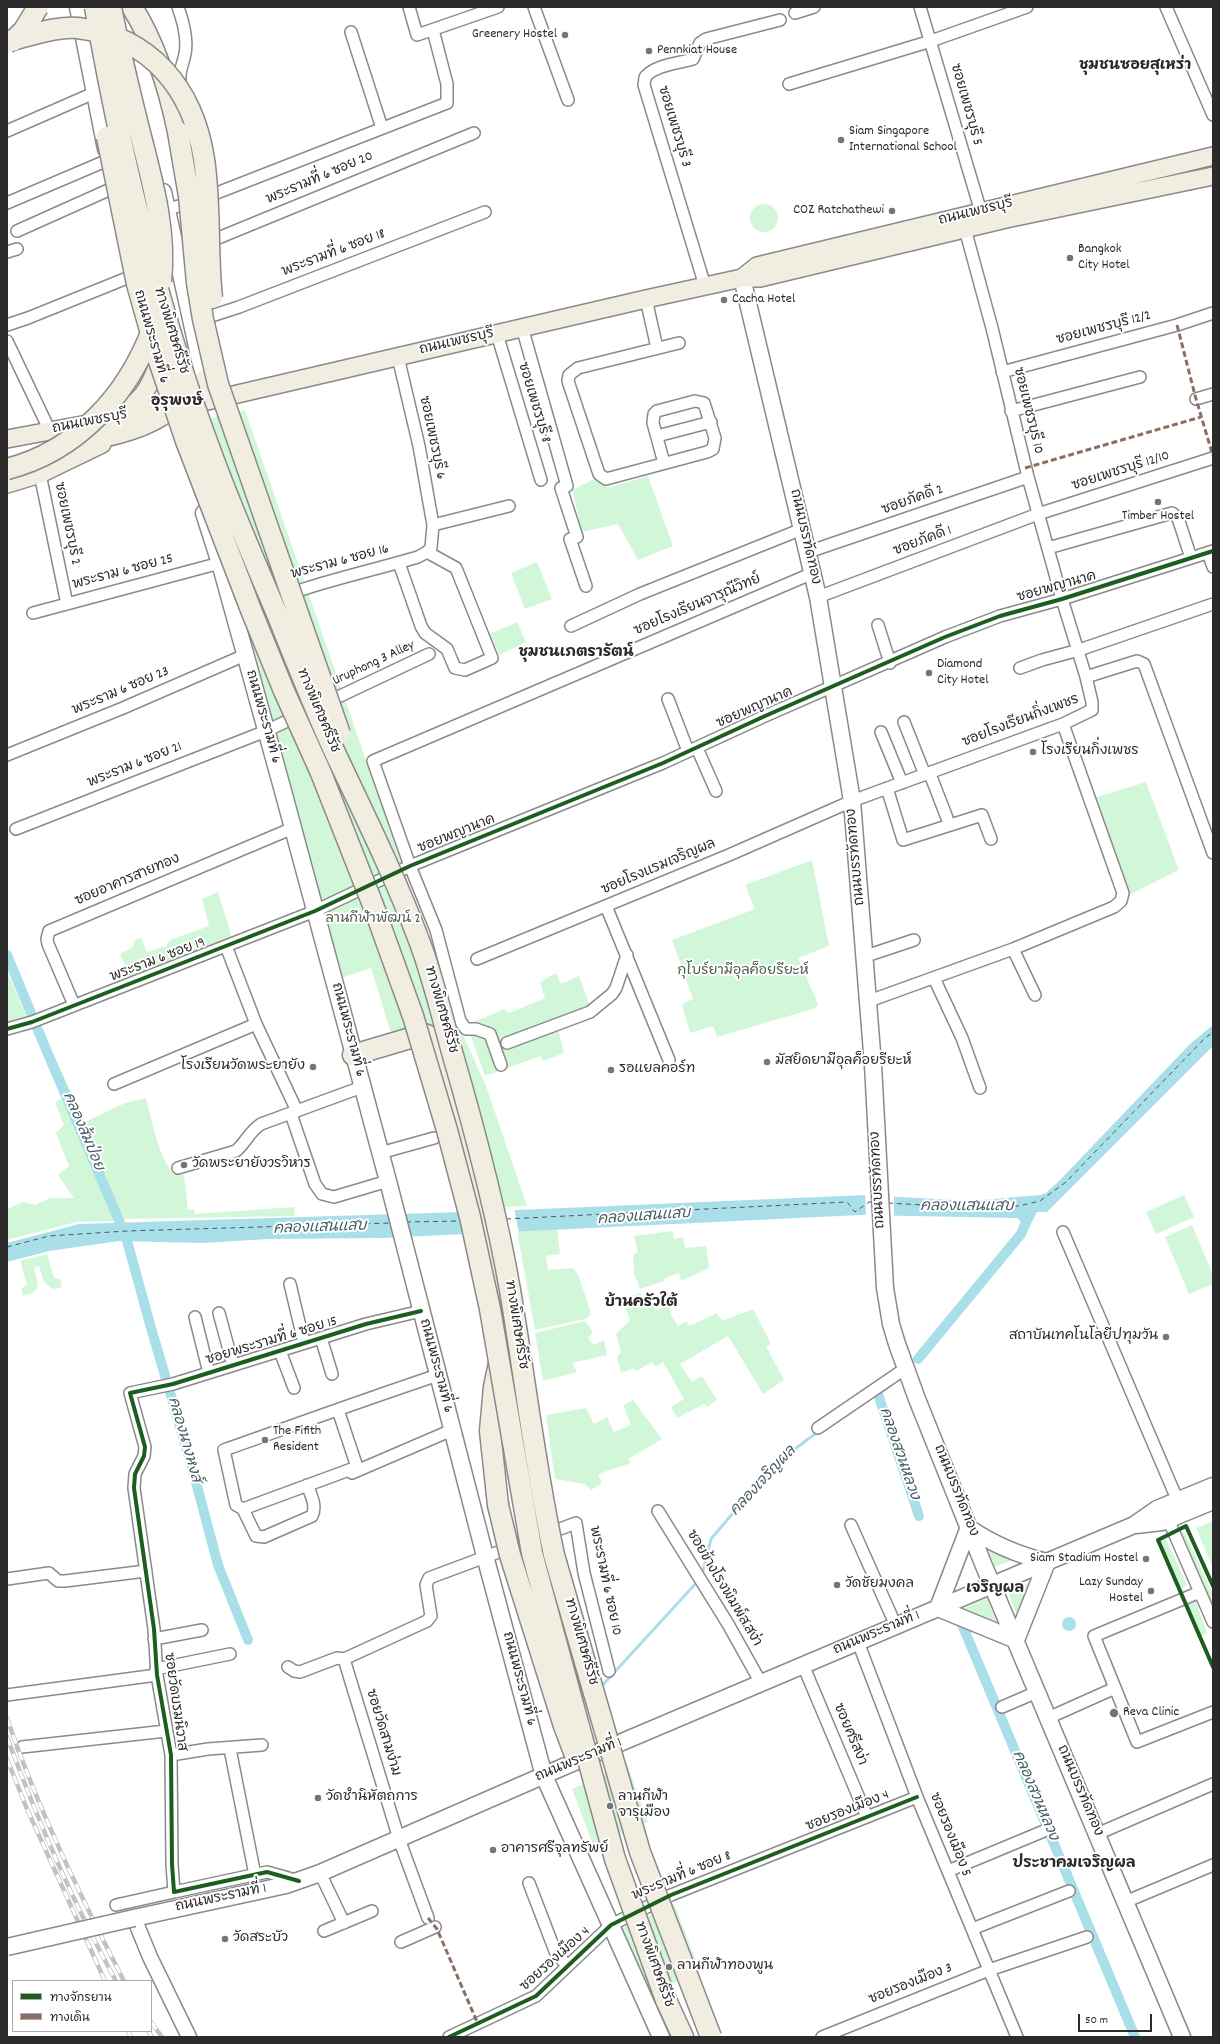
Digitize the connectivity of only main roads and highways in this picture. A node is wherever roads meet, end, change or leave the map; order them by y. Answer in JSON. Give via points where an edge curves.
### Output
{"nodes":[{"id":1,"x":38,"y":7,"type":"edge"},
{"id":2,"x":78,"y":7,"type":"edge"},
{"id":3,"x":83,"y":7,"type":"edge"},
{"id":4,"x":95,"y":7,"type":"edge"},
{"id":5,"x":111,"y":7,"type":"edge"},
{"id":6,"x":120,"y":7,"type":"edge"},
{"id":7,"x":132,"y":7,"type":"edge"},
{"id":8,"x":7,"y":43,"type":"edge"},
{"id":9,"x":7,"y":47,"type":"edge"},
{"id":10,"x":1213,"y":156,"type":"edge"},
{"id":11,"x":1213,"y":176,"type":"edge"},
{"id":12,"x":742,"y":278,"type":"junction"},
{"id":13,"x":157,"y":367,"type":"junction"},
{"id":14,"x":204,"y":380,"type":"joint"},
{"id":15,"x":218,"y":399,"type":"junction"},
{"id":16,"x":172,"y":408,"type":"junction"},
{"id":17,"x":125,"y":417,"type":"junction"},
{"id":18,"x":25,"y":435,"type":"junction"},
{"id":19,"x":116,"y":435,"type":"junction"},
{"id":20,"x":7,"y":439,"type":"edge"},
{"id":21,"x":7,"y":448,"type":"edge"},
{"id":22,"x":7,"y":460,"type":"edge"},
{"id":23,"x":7,"y":469,"type":"edge"},
{"id":24,"x":7,"y":484,"type":"edge"},
{"id":25,"x":354,"y":789,"type":"junction"},
{"id":26,"x":354,"y":1055,"type":"junction"},
{"id":27,"x":1213,"y":1486,"type":"edge"},
{"id":28,"x":1213,"y":1501,"type":"edge"},
{"id":29,"x":1183,"y":1503,"type":"junction"},
{"id":30,"x":1134,"y":1525,"type":"junction"},
{"id":31,"x":969,"y":1527,"type":"junction"},
{"id":32,"x":1047,"y":1562,"type":"junction"},
{"id":33,"x":992,"y":1585,"type":"junction"},
{"id":34,"x":938,"y":1608,"type":"junction"},
{"id":35,"x":1016,"y":1640,"type":"junction"},
{"id":36,"x":544,"y":1776,"type":"junction"},
{"id":37,"x":615,"y":1859,"type":"junction"},
{"id":38,"x":7,"y":1947,"type":"edge"},
{"id":39,"x":661,"y":2037,"type":"edge"},
{"id":40,"x":683,"y":2037,"type":"edge"},
{"id":41,"x":711,"y":2037,"type":"edge"},
{"id":42,"x":1182,"y":2037,"type":"edge"}],
"edges":[{"from":1,"to":9,"type":"highway","bridge":true,"via":[[24,30]]},
{"from":2,"to":13,"type":"main road","name":"ถนนพระรามที่ 6","via":[[132,276]]},
{"from":3,"to":37,"type":"highway","name":"ทางพิเศษศรีรัช","bridge":true,"via":[[122,215],[137,284],[157,355],[220,534],[374,905],[413,1016],[448,1130],[490,1309],[532,1552]]},
{"from":4,"to":25,"type":"highway","name":"ทางพิเศษศรีรัช","bridge":true,"via":[[144,244],[184,377],[216,465],[307,688]]},
{"from":5,"to":23,"type":"highway","bridge":true,"via":[[154,185],[162,258],[160,298],[143,352],[118,395],[103,412],[85,429],[43,456]]},
{"from":6,"to":14,"type":"main road","via":[[168,209]]},
{"from":7,"to":15,"type":"highway","bridge":true,"via":[[159,61],[172,104],[187,182],[192,242],[203,319],[218,384]]},
{"from":8,"to":15,"type":"highway","bridge":true,"via":[[48,31],[77,28],[115,36],[153,60],[178,87],[198,133],[204,160]]},
{"from":10,"to":12,"type":"main road","name":"ถนนเพชรบุรี","via":[[757,266]]},
{"from":11,"to":12,"type":"main road","name":"ถนนเพชรบุรี","via":[[965,229],[760,278]]},
{"from":12,"to":15,"type":"main road","name":"ถนนเพชรบุรี"},
{"from":12,"to":31,"type":"main road","name":"ถนนบรรทัดทอง","via":[[813,573],[852,801],[866,956],[887,1304],[895,1338],[906,1368]]},
{"from":13,"to":16,"type":"main road","name":"ถนนพระรามที่ 6"},
{"from":13,"to":18,"type":"main road","via":[[149,388],[141,398],[124,410]]},
{"from":14,"to":15,"type":"main road"},
{"from":15,"to":16,"type":"main road","name":"ถนนเพชรบุรี"},
{"from":15,"to":25,"type":"highway","bridge":true,"via":[[348,755]]},
{"from":16,"to":17,"type":"main road","name":"ถนนเพชรบุรี","via":[[156,408]]},
{"from":16,"to":19,"type":"main road","name":"ถนนเพชรบุรี","via":[[159,420]]},
{"from":16,"to":26,"type":"main road","name":"ถนนพระรามที่ 6","via":[[220,563]]},
{"from":17,"to":18,"type":"main road","name":"ถนนเพชรบุรี"},
{"from":17,"to":21,"type":"main road"},
{"from":18,"to":20,"type":"main road","name":"ถนนเพชรบุรี"},
{"from":19,"to":22,"type":"main road","name":"ถนนเพชรบุรี"},
{"from":19,"to":24,"type":"main road","name":"ถนนเพชรบุรี","via":[[100,446],[40,474]]},
{"from":25,"to":41,"type":"highway","name":"ทางพิเศษศรีรัช","bridge":true,"via":[[420,945],[471,1117],[510,1289],[544,1507],[554,1555],[640,1852]]},
{"from":26,"to":36,"type":"main road","name":"ถนนพระรามที่ 6"},
{"from":26,"to":37,"type":"highway","bridge":true,"via":[[424,1034],[435,1042],[474,1180],[504,1330],[494,1387],[490,1431],[494,1484],[501,1521],[564,1726]]},
{"from":27,"to":29,"type":"main road","name":"ถนนพระรามที่ 1"},
{"from":28,"to":29,"type":"main road","name":"ถนนพระรามที่ 1"},
{"from":29,"to":30,"type":"main road","name":"ถนนพระรามที่ 1","via":[[1157,1510]]},
{"from":29,"to":30,"type":"main road","name":"ถนนพระรามที่ 1","via":[[1162,1522]]},
{"from":30,"to":32,"type":"main road","name":"ถนนพระรามที่ 1"},
{"from":31,"to":32,"type":"main road","via":[[985,1539],[1008,1550]]},
{"from":31,"to":33,"type":"main road","name":"ถนนบรรทัดทอง"},
{"from":31,"to":34,"type":"main road"},
{"from":32,"to":33,"type":"main road","name":"ถนนพระรามที่ 1"},
{"from":32,"to":35,"type":"main road"},
{"from":33,"to":34,"type":"main road","name":"ถนนพระรามที่ 1"},
{"from":33,"to":35,"type":"main road","name":"ถนนบรรทัดทอง"},
{"from":34,"to":35,"type":"main road"},
{"from":34,"to":36,"type":"main road","name":"ถนนพระรามที่ 1"},
{"from":35,"to":42,"type":"main road","name":"ถนนบรรทัดทอง"},
{"from":36,"to":38,"type":"main road","name":"ถนนพระรามที่ 1","bridge":true,"via":[[292,1883]]},
{"from":36,"to":39,"type":"main road","name":"ถนนพระรามที่ 6"},
{"from":37,"to":40,"type":"highway","name":"ทางพิเศษศรีรัช","bridge":true,"via":[[672,2015]]}]}
